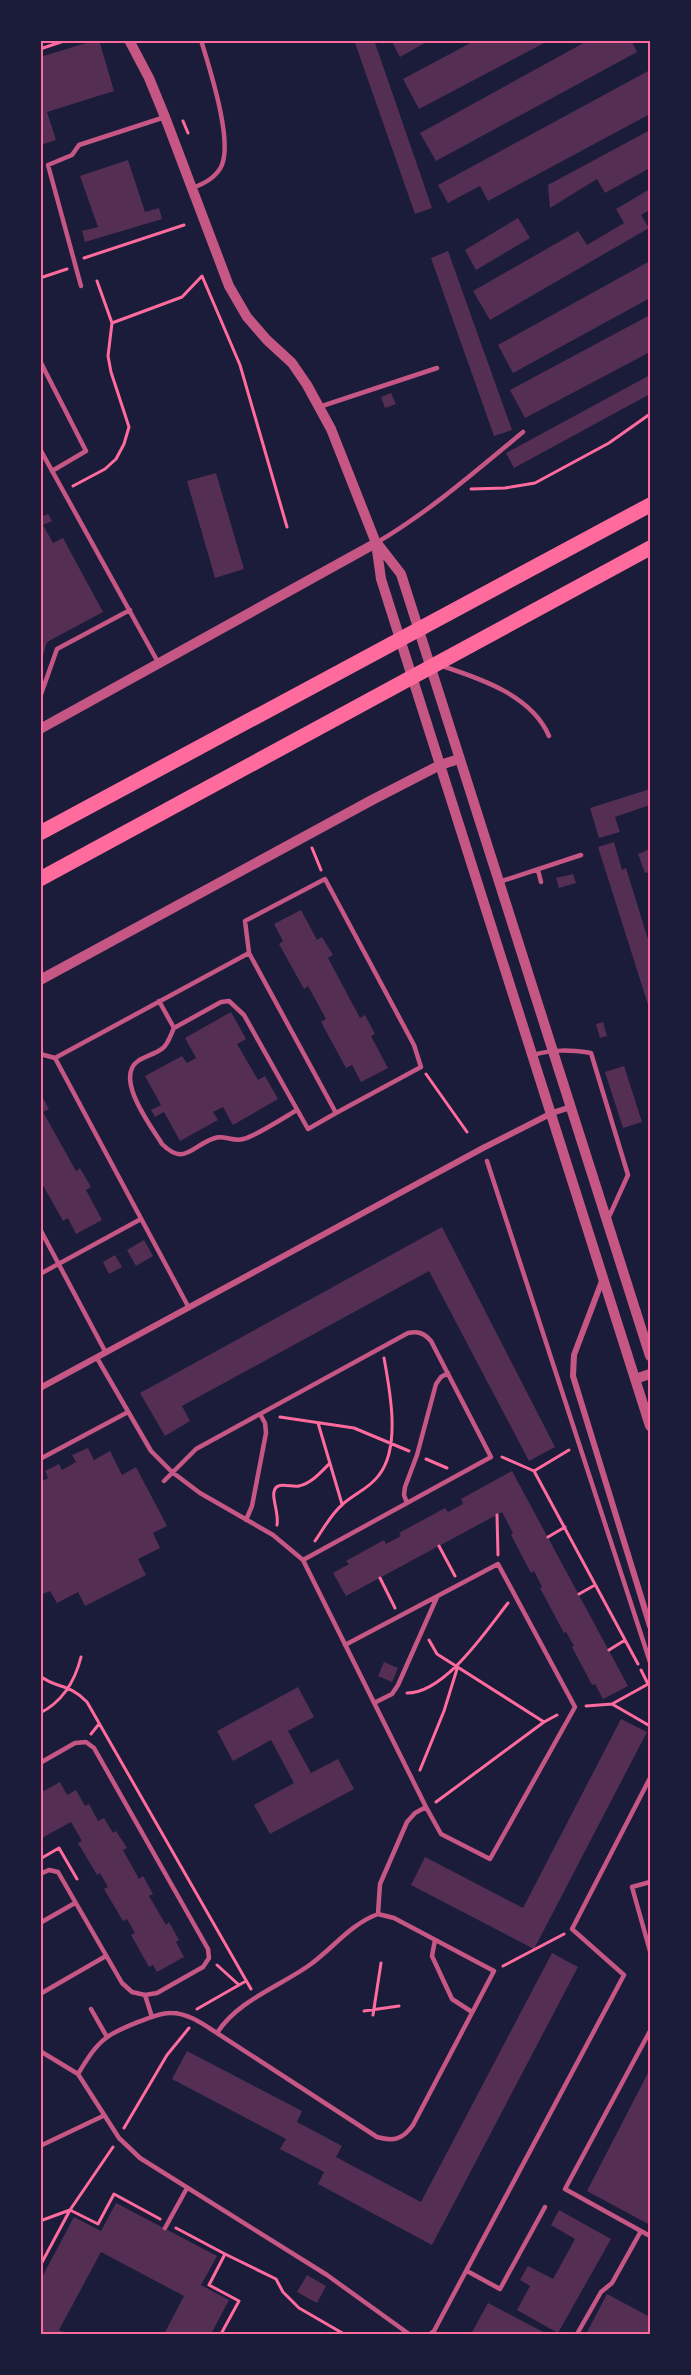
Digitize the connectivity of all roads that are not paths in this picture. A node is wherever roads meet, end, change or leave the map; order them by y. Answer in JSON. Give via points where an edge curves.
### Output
{"nodes":[{"id":1,"x":129,"y":40,"type":"edge"},
{"id":2,"x":201,"y":40,"type":"edge"},
{"id":3,"x":165,"y":117,"type":"junction"},
{"id":4,"x":192,"y":188,"type":"junction"},
{"id":5,"x":81,"y":286,"type":"dead end"},
{"id":6,"x":40,"y":361,"type":"edge"},
{"id":7,"x":437,"y":368,"type":"dead end"},
{"id":8,"x":319,"y":407,"type":"junction"},
{"id":9,"x":523,"y":432,"type":"dead end"},
{"id":10,"x":40,"y":449,"type":"edge"},
{"id":11,"x":52,"y":471,"type":"junction"},
{"id":12,"x":651,"y":505,"type":"edge"},
{"id":13,"x":376,"y":543,"type":"junction"},
{"id":14,"x":651,"y":548,"type":"edge"},
{"id":15,"x":130,"y":610,"type":"junction"},
{"id":16,"x":428,"y":662,"type":"junction"},
{"id":17,"x":159,"y":664,"type":"junction"},
{"id":18,"x":40,"y":697,"type":"edge"},
{"id":19,"x":40,"y":729,"type":"edge"},
{"id":20,"x":549,"y":736,"type":"dead end"},
{"id":21,"x":459,"y":759,"type":"junction"},
{"id":22,"x":440,"y":765,"type":"junction"},
{"id":23,"x":40,"y":833,"type":"edge"},
{"id":24,"x":581,"y":855,"type":"dead end"},
{"id":25,"x":537,"y":870,"type":"junction"},
{"id":26,"x":40,"y":879,"type":"edge"},
{"id":27,"x":499,"y":882,"type":"junction"},
{"id":28,"x":542,"y":882,"type":"dead end"},
{"id":29,"x":479,"y":888,"type":"junction"},
{"id":30,"x":249,"y":953,"type":"junction"},
{"id":31,"x":40,"y":980,"type":"edge"},
{"id":32,"x":159,"y":1001,"type":"junction"},
{"id":33,"x":174,"y":1028,"type":"junction"},
{"id":34,"x":552,"y":1050,"type":"junction"},
{"id":35,"x":40,"y":1054,"type":"edge"},
{"id":36,"x":533,"y":1055,"type":"junction"},
{"id":37,"x":55,"y":1058,"type":"junction"},
{"id":38,"x":571,"y":1107,"type":"junction"},
{"id":39,"x":297,"y":1110,"type":"junction"},
{"id":40,"x":336,"y":1113,"type":"junction"},
{"id":41,"x":552,"y":1113,"type":"junction"},
{"id":42,"x":487,"y":1161,"type":"dead end"},
{"id":43,"x":141,"y":1219,"type":"junction"},
{"id":44,"x":607,"y":1222,"type":"junction"},
{"id":45,"x":40,"y":1229,"type":"edge"},
{"id":46,"x":59,"y":1264,"type":"junction"},
{"id":47,"x":40,"y":1274,"type":"edge"},
{"id":48,"x":603,"y":1278,"type":"junction"},
{"id":49,"x":189,"y":1308,"type":"junction"},
{"id":50,"x":106,"y":1353,"type":"junction"},
{"id":51,"x":651,"y":1356,"type":"edge"},
{"id":52,"x":97,"y":1358,"type":"junction"},
{"id":53,"x":448,"y":1373,"type":"junction"},
{"id":54,"x":651,"y":1374,"type":"edge"},
{"id":55,"x":636,"y":1379,"type":"junction"},
{"id":56,"x":40,"y":1388,"type":"edge"},
{"id":57,"x":128,"y":1412,"type":"junction"},
{"id":58,"x":260,"y":1414,"type":"junction"},
{"id":59,"x":651,"y":1426,"type":"edge"},
{"id":60,"x":40,"y":1459,"type":"edge"},
{"id":61,"x":172,"y":1472,"type":"junction"},
{"id":62,"x":164,"y":1481,"type":"dead end"},
{"id":63,"x":407,"y":1503,"type":"junction"},
{"id":64,"x":246,"y":1520,"type":"junction"},
{"id":65,"x":303,"y":1560,"type":"junction"},
{"id":66,"x":438,"y":1596,"type":"junction"},
{"id":67,"x":651,"y":1626,"type":"edge"},
{"id":68,"x":345,"y":1645,"type":"junction"},
{"id":69,"x":651,"y":1662,"type":"edge"},
{"id":70,"x":374,"y":1702,"type":"junction"},
{"id":71,"x":40,"y":1762,"type":"edge"},
{"id":72,"x":651,"y":1779,"type":"edge"},
{"id":73,"x":426,"y":1807,"type":"junction"},
{"id":74,"x":40,"y":1874,"type":"edge"},
{"id":75,"x":651,"y":1881,"type":"edge"},
{"id":76,"x":75,"y":1903,"type":"junction"},
{"id":77,"x":378,"y":1914,"type":"junction"},
{"id":78,"x":40,"y":1923,"type":"edge"},
{"id":79,"x":435,"y":1940,"type":"junction"},
{"id":80,"x":651,"y":1951,"type":"edge"},
{"id":81,"x":106,"y":1956,"type":"junction"},
{"id":82,"x":40,"y":1994,"type":"edge"},
{"id":83,"x":146,"y":1995,"type":"junction"},
{"id":84,"x":91,"y":2009,"type":"dead end"},
{"id":85,"x":472,"y":2012,"type":"junction"},
{"id":86,"x":152,"y":2017,"type":"junction"},
{"id":87,"x":651,"y":2031,"type":"edge"},
{"id":88,"x":218,"y":2033,"type":"junction"},
{"id":89,"x":107,"y":2037,"type":"junction"},
{"id":90,"x":40,"y":2051,"type":"edge"},
{"id":91,"x":78,"y":2074,"type":"junction"},
{"id":92,"x":103,"y":2115,"type":"junction"},
{"id":93,"x":40,"y":2146,"type":"edge"},
{"id":94,"x":187,"y":2188,"type":"junction"},
{"id":95,"x":545,"y":2207,"type":"dead end"},
{"id":96,"x":165,"y":2228,"type":"dead end"},
{"id":97,"x":641,"y":2231,"type":"junction"},
{"id":98,"x":651,"y":2236,"type":"edge"},
{"id":99,"x":467,"y":2271,"type":"junction"},
{"id":100,"x":409,"y":2334,"type":"edge"},
{"id":101,"x":430,"y":2334,"type":"edge"},
{"id":102,"x":577,"y":2334,"type":"edge"}],
"edges":[{"from":1,"to":3,"type":"street"},
{"from":2,"to":4,"type":"lane","via":[[218,102],[225,151],[221,166],[208,182]]},
{"from":3,"to":4,"type":"street"},
{"from":3,"to":5,"type":"lane","via":[[80,145],[72,155],[48,165]]},
{"from":4,"to":8,"type":"street","via":[[229,286],[247,317],[292,363]]},
{"from":6,"to":11,"type":"lane","via":[[86,451]]},
{"from":7,"to":8,"type":"lane"},
{"from":8,"to":13,"type":"street"},
{"from":9,"to":13,"type":"lane","via":[[453,490]]},
{"from":10,"to":11,"type":"lane"},
{"from":11,"to":15,"type":"lane"},
{"from":12,"to":23,"type":"main road"},
{"from":13,"to":16,"type":"street","via":[[401,574]]},
{"from":13,"to":17,"type":"street"},
{"from":13,"to":22,"type":"street","via":[[381,579]]},
{"from":14,"to":26,"type":"main road"},
{"from":15,"to":17,"type":"lane"},
{"from":15,"to":18,"type":"lane","via":[[57,649]]},
{"from":16,"to":20,"type":"lane","via":[[512,695],[536,712]]},
{"from":16,"to":21,"type":"street"},
{"from":17,"to":19,"type":"street"},
{"from":21,"to":22,"type":"street"},
{"from":21,"to":27,"type":"street"},
{"from":22,"to":29,"type":"street"},
{"from":22,"to":31,"type":"street"},
{"from":24,"to":25,"type":"lane"},
{"from":25,"to":27,"type":"lane"},
{"from":25,"to":28,"type":"lane"},
{"from":27,"to":29,"type":"street"},
{"from":27,"to":34,"type":"street"},
{"from":29,"to":36,"type":"street"},
{"from":30,"to":32,"type":"lane"},
{"from":30,"to":40,"type":"lane"},
{"from":30,"to":40,"type":"lane","via":[[245,921],[325,879],[414,1045],[421,1067]]},
{"from":32,"to":33,"type":"lane"},
{"from":32,"to":37,"type":"lane"},
{"from":33,"to":39,"type":"lane","via":[[229,1001],[244,1014]]},
{"from":33,"to":39,"type":"lane","via":[[164,1048],[137,1062],[129,1077],[131,1088],[169,1151],[187,1154],[216,1137],[243,1140]]},
{"from":34,"to":36,"type":"lane"},
{"from":34,"to":38,"type":"street"},
{"from":34,"to":44,"type":"lane","via":[[591,1053],[628,1174]]},
{"from":35,"to":37,"type":"lane"},
{"from":36,"to":41,"type":"street"},
{"from":37,"to":43,"type":"lane"},
{"from":38,"to":41,"type":"street"},
{"from":38,"to":44,"type":"street"},
{"from":39,"to":40,"type":"lane","via":[[308,1129]]},
{"from":41,"to":48,"type":"street"},
{"from":41,"to":49,"type":"street"},
{"from":42,"to":69,"type":"lane"},
{"from":43,"to":46,"type":"lane"},
{"from":43,"to":49,"type":"lane"},
{"from":44,"to":51,"type":"street"},
{"from":45,"to":46,"type":"lane"},
{"from":46,"to":47,"type":"lane"},
{"from":46,"to":50,"type":"lane"},
{"from":48,"to":55,"type":"street"},
{"from":48,"to":67,"type":"street","via":[[574,1355],[573,1376]]},
{"from":49,"to":50,"type":"street"},
{"from":50,"to":52,"type":"street"},
{"from":52,"to":56,"type":"street"},
{"from":52,"to":57,"type":"lane"},
{"from":53,"to":58,"type":"lane","via":[[431,1341],[416,1331]]},
{"from":53,"to":63,"type":"lane","via":[[436,1384],[405,1487]]},
{"from":53,"to":63,"type":"lane","via":[[491,1457]]},
{"from":54,"to":55,"type":"street"},
{"from":55,"to":59,"type":"street"},
{"from":57,"to":60,"type":"lane"},
{"from":57,"to":61,"type":"lane","via":[[151,1451]]},
{"from":58,"to":61,"type":"lane","via":[[196,1449]]},
{"from":58,"to":64,"type":"lane","via":[[266,1433]]},
{"from":61,"to":62,"type":"lane"},
{"from":61,"to":64,"type":"lane"},
{"from":63,"to":65,"type":"lane"},
{"from":64,"to":65,"type":"lane","via":[[273,1535]]},
{"from":65,"to":68,"type":"lane"},
{"from":66,"to":68,"type":"lane"},
{"from":66,"to":70,"type":"lane","via":[[398,1685],[392,1694]]},
{"from":66,"to":73,"type":"lane","via":[[498,1564],[575,1707],[490,1859],[441,1834]]},
{"from":68,"to":70,"type":"lane"},
{"from":70,"to":73,"type":"lane"},
{"from":71,"to":83,"type":"lane","via":[[75,1743],[86,1742],[94,1748],[208,1949],[209,1959],[203,1966],[157,1993]]},
{"from":72,"to":99,"type":"lane","via":[[573,1929],[624,1975]]},
{"from":73,"to":77,"type":"lane","via":[[407,1822],[380,1884]]},
{"from":74,"to":76,"type":"lane","via":[[58,1872]]},
{"from":75,"to":80,"type":"lane","via":[[632,1887]]},
{"from":76,"to":78,"type":"lane"},
{"from":76,"to":81,"type":"lane"},
{"from":77,"to":79,"type":"lane","via":[[394,1918]]},
{"from":77,"to":88,"type":"lane","via":[[362,1920],[311,1964],[229,2018]]},
{"from":79,"to":85,"type":"lane","via":[[432,1956],[452,1999]]},
{"from":79,"to":85,"type":"lane","via":[[494,1971]]},
{"from":81,"to":82,"type":"lane"},
{"from":81,"to":83,"type":"lane","via":[[122,1983],[132,1992]]},
{"from":83,"to":86,"type":"lane"},
{"from":84,"to":89,"type":"lane"},
{"from":85,"to":88,"type":"lane","via":[[413,2125],[398,2139],[387,2140]]},
{"from":86,"to":88,"type":"lane","via":[[170,2013],[185,2016]]},
{"from":86,"to":89,"type":"lane"},
{"from":87,"to":97,"type":"lane","via":[[566,2189]]},
{"from":89,"to":91,"type":"lane"},
{"from":90,"to":91,"type":"lane"},
{"from":91,"to":92,"type":"lane"},
{"from":92,"to":93,"type":"lane"},
{"from":92,"to":94,"type":"lane","via":[[140,2158]]},
{"from":94,"to":96,"type":"lane"},
{"from":94,"to":100,"type":"lane","via":[[327,2275]]},
{"from":95,"to":99,"type":"lane","via":[[500,2289]]},
{"from":97,"to":98,"type":"lane"},
{"from":97,"to":102,"type":"lane"},
{"from":99,"to":101,"type":"lane"}]}
